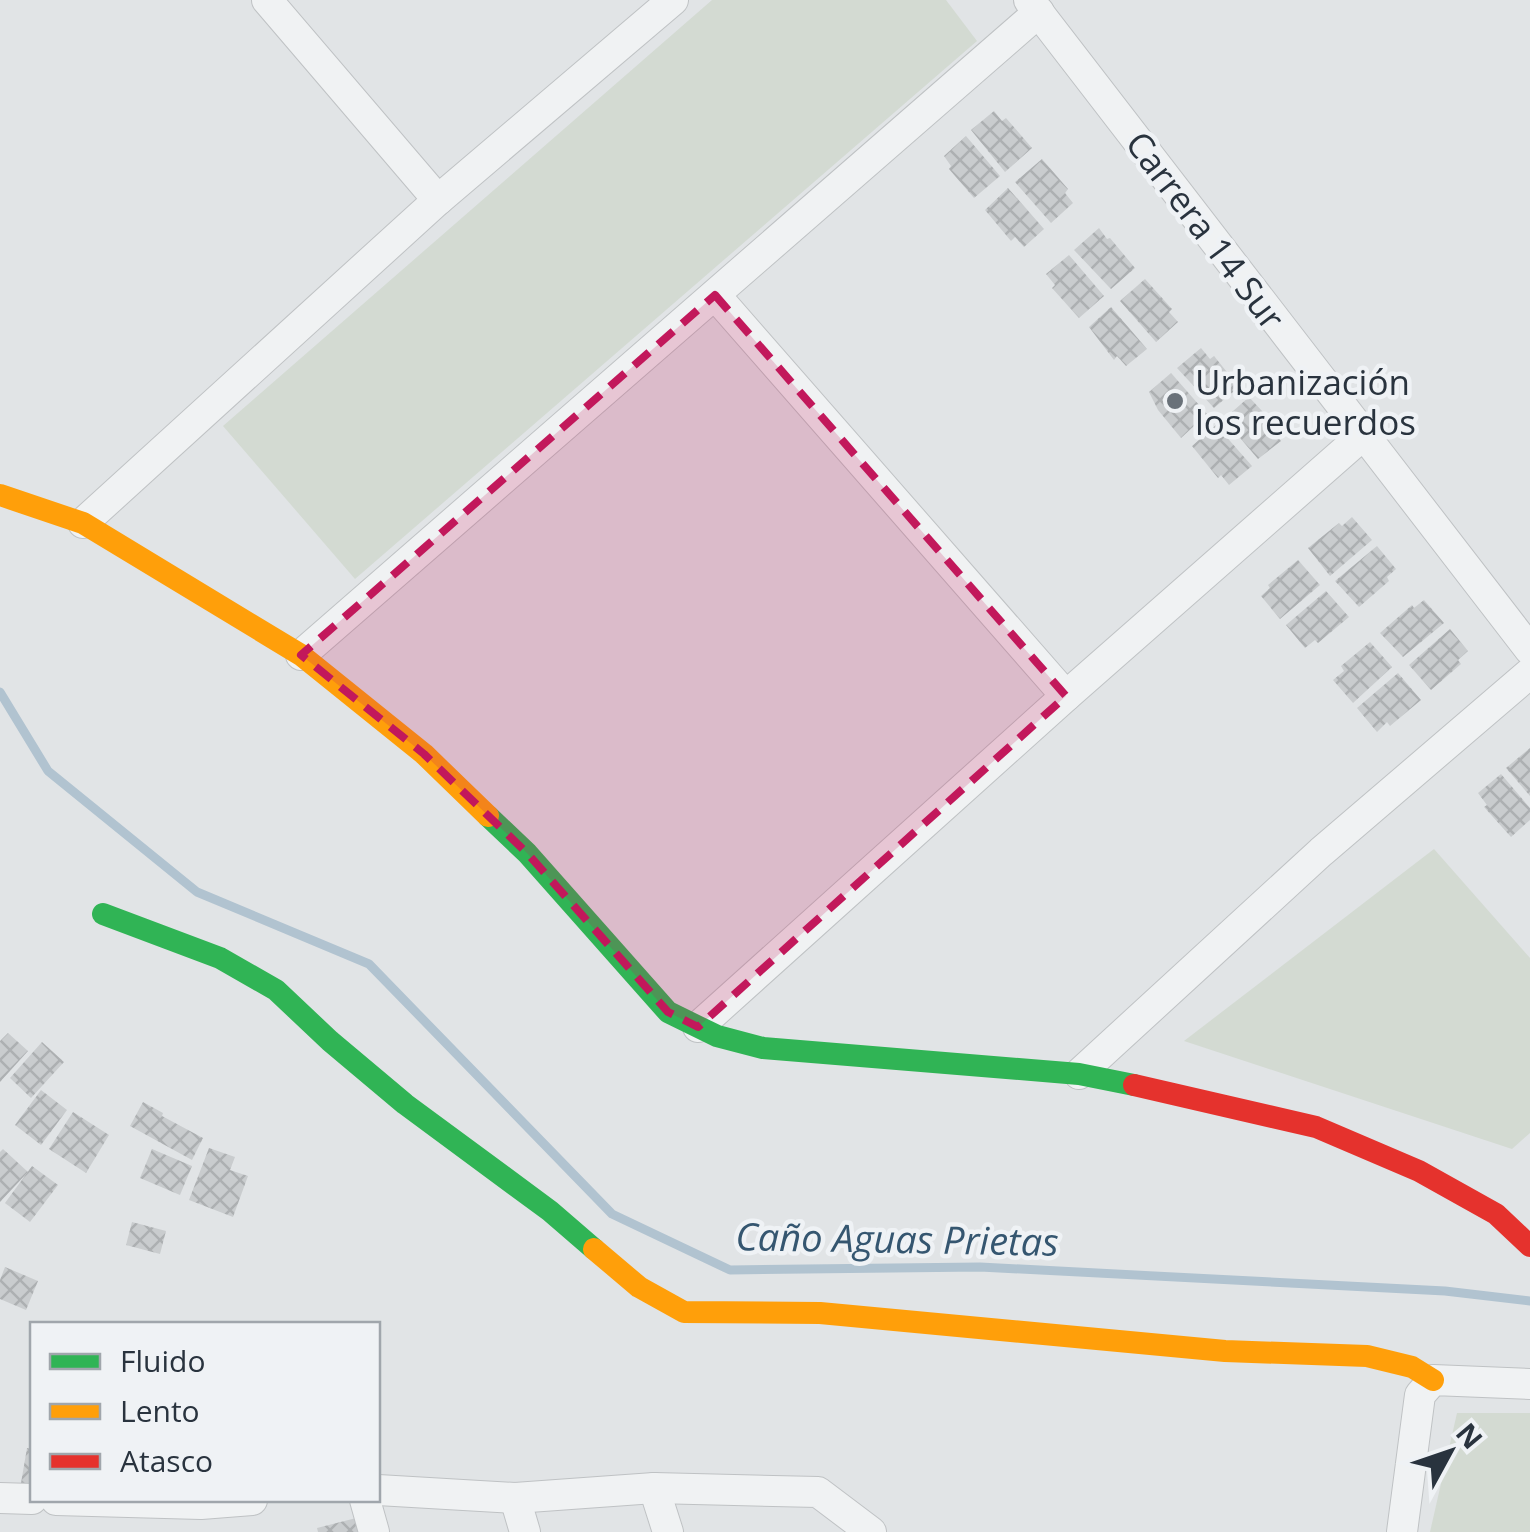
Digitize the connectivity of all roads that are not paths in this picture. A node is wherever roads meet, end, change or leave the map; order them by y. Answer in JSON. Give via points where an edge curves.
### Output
{"nodes":[{"id":1,"x":267,"y":0,"type":"edge"},
{"id":2,"x":673,"y":0,"type":"edge"},
{"id":3,"x":1034,"y":6,"type":"edge"},
{"id":4,"x":438,"y":200,"type":"junction"},
{"id":5,"x":715,"y":294,"type":"junction"},
{"id":6,"x":1363,"y":435,"type":"junction"},
{"id":7,"x":0,"y":495,"type":"edge"},
{"id":8,"x":83,"y":523,"type":"junction"},
{"id":9,"x":1530,"y":650,"type":"edge"},
{"id":10,"x":301,"y":655,"type":"junction"},
{"id":11,"x":1530,"y":672,"type":"edge"},
{"id":12,"x":1066,"y":696,"type":"junction"},
{"id":13,"x":103,"y":914,"type":"dead end"},
{"id":14,"x":698,"y":1027,"type":"junction"},
{"id":15,"x":1079,"y":1074,"type":"junction"},
{"id":16,"x":1530,"y":1246,"type":"edge"},
{"id":17,"x":1433,"y":1380,"type":"junction"},
{"id":18,"x":1530,"y":1384,"type":"edge"},
{"id":19,"x":654,"y":1488,"type":"junction"},
{"id":20,"x":380,"y":1490,"type":"edge"},
{"id":21,"x":0,"y":1498,"type":"edge"},
{"id":22,"x":515,"y":1498,"type":"junction"},
{"id":23,"x":30,"y":1499,"type":"edge"},
{"id":24,"x":128,"y":1502,"type":"edge"},
{"id":25,"x":226,"y":1502,"type":"edge"},
{"id":26,"x":366,"y":1502,"type":"edge"},
{"id":27,"x":374,"y":1532,"type":"edge"},
{"id":28,"x":525,"y":1532,"type":"edge"},
{"id":29,"x":668,"y":1532,"type":"edge"},
{"id":30,"x":872,"y":1532,"type":"edge"},
{"id":31,"x":1402,"y":1532,"type":"edge"}],
"edges":[{"from":1,"to":4,"type":"street"},
{"from":2,"to":4,"type":"street"},
{"from":3,"to":5,"type":"street"},
{"from":3,"to":6,"type":"street","name":"Carrera 14 Sur"},
{"from":4,"to":8,"type":"street"},
{"from":5,"to":10,"type":"street"},
{"from":5,"to":12,"type":"street"},
{"from":6,"to":9,"type":"street","name":"Carrera 14 Sur"},
{"from":6,"to":12,"type":"street"},
{"from":7,"to":8,"type":"street"},
{"from":8,"to":10,"type":"street"},
{"from":10,"to":14,"type":"street","via":[[424,754],[527,853],[668,1012]]},
{"from":11,"to":15,"type":"street","via":[[1320,852]]},
{"from":12,"to":14,"type":"street"},
{"from":13,"to":17,"type":"street","via":[[220,958],[276,990],[404,1104],[550,1211],[639,1287],[684,1312],[820,1314],[1225,1351],[1367,1356],[1412,1367]]},
{"from":14,"to":15,"type":"street","via":[[763,1048]]},
{"from":15,"to":16,"type":"street","via":[[1316,1127],[1419,1171],[1496,1214]]},
{"from":17,"to":18,"type":"street"},
{"from":17,"to":31,"type":"street","via":[[1420,1395]]},
{"from":19,"to":22,"type":"street"},
{"from":19,"to":29,"type":"street"},
{"from":19,"to":30,"type":"street","via":[[818,1492]]},
{"from":20,"to":22,"type":"street"},
{"from":21,"to":23,"type":"street"},
{"from":22,"to":28,"type":"street"},
{"from":24,"to":25,"type":"street"},
{"from":26,"to":27,"type":"street"}]}
